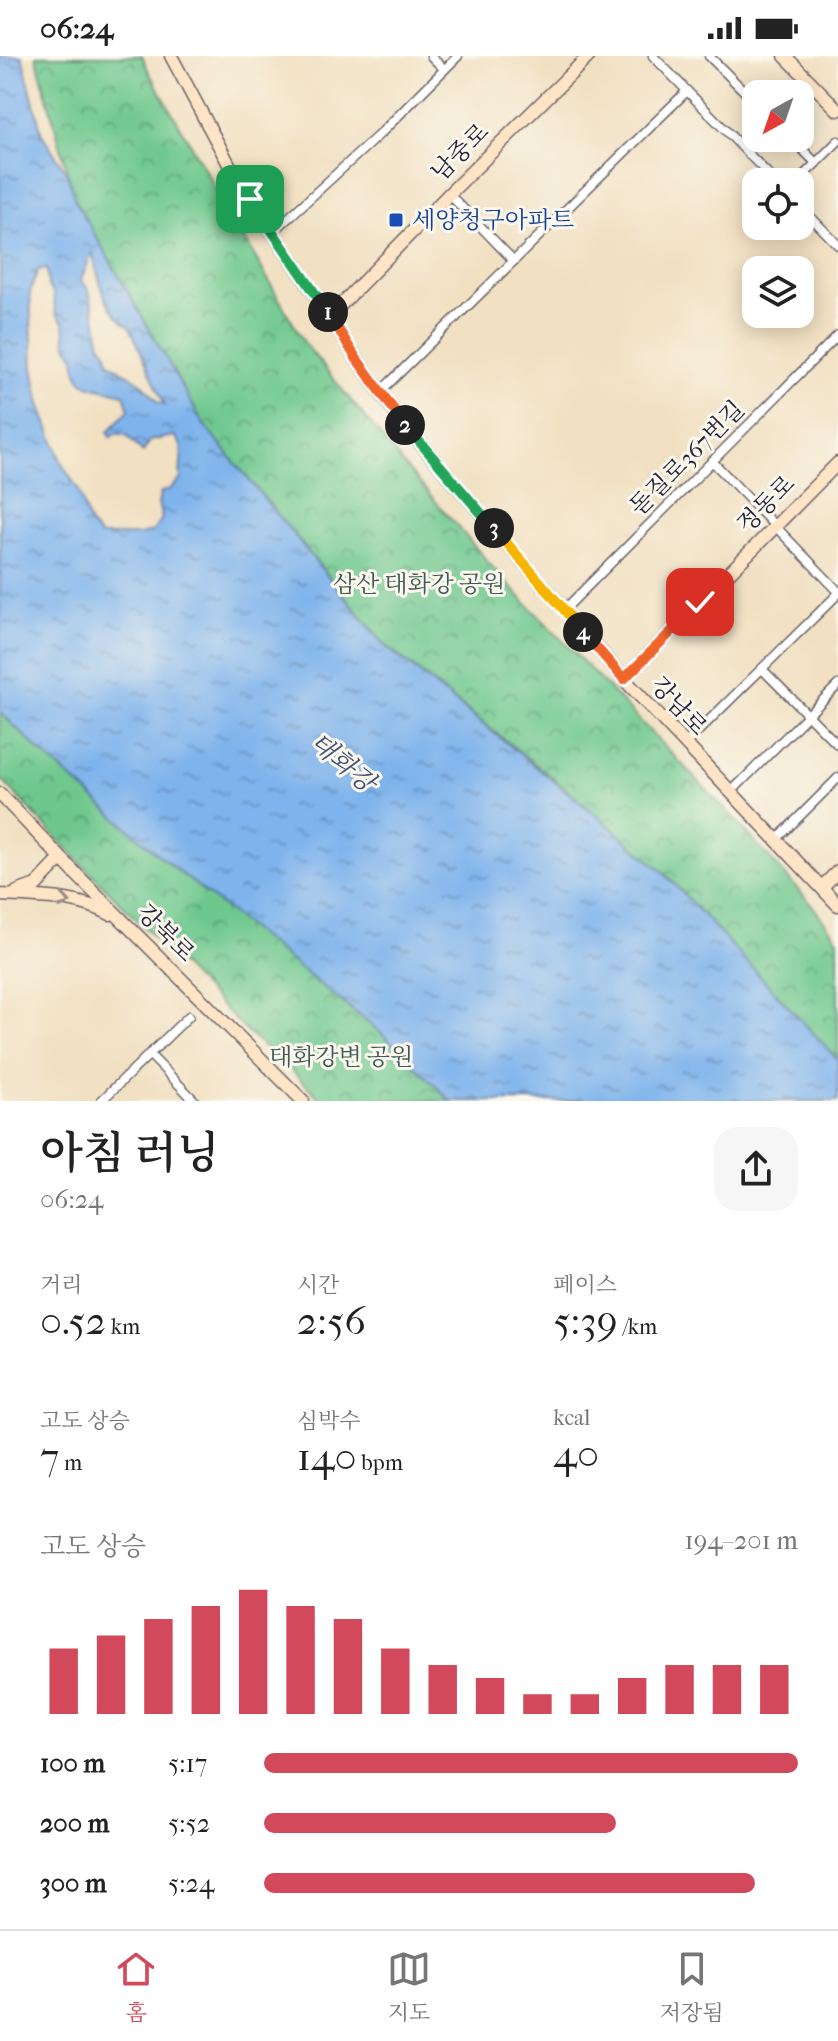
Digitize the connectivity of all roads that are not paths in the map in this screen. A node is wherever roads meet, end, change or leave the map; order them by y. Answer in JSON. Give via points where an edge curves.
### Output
{"nodes":[{"id":1,"x":171,"y":56,"type":"edge"},
{"id":2,"x":431,"y":56,"type":"edge"},
{"id":3,"x":458,"y":56,"type":"edge"},
{"id":4,"x":589,"y":56,"type":"edge"},
{"id":5,"x":653,"y":56,"type":"edge"},
{"id":6,"x":709,"y":56,"type":"edge"},
{"id":7,"x":785,"y":56,"type":"edge"},
{"id":8,"x":444,"y":69,"type":"junction"},
{"id":9,"x":742,"y":89,"type":"edge"},
{"id":10,"x":687,"y":91,"type":"junction"},
{"id":11,"x":838,"y":110,"type":"edge"},
{"id":12,"x":838,"y":141,"type":"edge"},
{"id":13,"x":805,"y":152,"type":"edge"},
{"id":14,"x":816,"y":163,"type":"junction"},
{"id":15,"x":762,"y":168,"type":"edge"},
{"id":16,"x":811,"y":168,"type":"edge"},
{"id":17,"x":449,"y":194,"type":"junction"},
{"id":18,"x":814,"y":220,"type":"edge"},
{"id":19,"x":273,"y":232,"type":"junction"},
{"id":20,"x":838,"y":245,"type":"edge"},
{"id":21,"x":514,"y":261,"type":"junction"},
{"id":22,"x":330,"y":316,"type":"junction"},
{"id":23,"x":838,"y":335,"type":"edge"},
{"id":24,"x":380,"y":392,"type":"junction"},
{"id":25,"x":712,"y":461,"type":"junction"},
{"id":26,"x":838,"y":463,"type":"edge"},
{"id":27,"x":776,"y":526,"type":"junction"},
{"id":28,"x":838,"y":593,"type":"edge"},
{"id":29,"x":564,"y":610,"type":"junction"},
{"id":30,"x":762,"y":669,"type":"junction"},
{"id":31,"x":624,"y":679,"type":"junction"},
{"id":32,"x":838,"y":685,"type":"edge"},
{"id":33,"x":808,"y":715,"type":"junction"},
{"id":34,"x":685,"y":744,"type":"junction"},
{"id":35,"x":838,"y":745,"type":"edge"},
{"id":36,"x":838,"y":778,"type":"edge"},
{"id":37,"x":731,"y":792,"type":"junction"},
{"id":38,"x":0,"y":794,"type":"edge"},
{"id":39,"x":776,"y":840,"type":"junction"},
{"id":40,"x":61,"y":859,"type":"junction"},
{"id":41,"x":838,"y":871,"type":"edge"},
{"id":42,"x":822,"y":887,"type":"junction"},
{"id":43,"x":0,"y":895,"type":"edge"},
{"id":44,"x":838,"y":905,"type":"edge"},
{"id":45,"x":125,"y":924,"type":"junction"},
{"id":46,"x":189,"y":1016,"type":"dead end"},
{"id":47,"x":149,"y":1054,"type":"junction"},
{"id":48,"x":101,"y":1101,"type":"edge"},
{"id":49,"x":195,"y":1101,"type":"edge"},
{"id":50,"x":303,"y":1101,"type":"edge"}],
"edges":[{"from":1,"to":19,"type":"main road","name":"강남로","via":[[231,168]]},
{"from":2,"to":8,"type":"street"},
{"from":3,"to":8,"type":"street"},
{"from":4,"to":17,"type":"main road","name":"남중로"},
{"from":5,"to":10,"type":"street"},
{"from":6,"to":9,"type":"street"},
{"from":7,"to":11,"type":"main road"},
{"from":8,"to":19,"type":"street"},
{"from":10,"to":15,"type":"street"},
{"from":10,"to":21,"type":"street"},
{"from":12,"to":14,"type":"street"},
{"from":13,"to":14,"type":"street"},
{"from":14,"to":16,"type":"street"},
{"from":17,"to":21,"type":"street"},
{"from":17,"to":22,"type":"main road","name":"남중로"},
{"from":18,"to":20,"type":"street"},
{"from":19,"to":22,"type":"main road","name":"강남로"},
{"from":21,"to":24,"type":"street"},
{"from":22,"to":24,"type":"main road","name":"강남로"},
{"from":23,"to":25,"type":"street","name":"돋질로367번길"},
{"from":24,"to":29,"type":"main road","name":"강남로"},
{"from":25,"to":27,"type":"street"},
{"from":25,"to":29,"type":"street","name":"돋질로367번길"},
{"from":26,"to":27,"type":"main road","name":"정동로"},
{"from":27,"to":28,"type":"street"},
{"from":27,"to":31,"type":"main road","name":"정동로"},
{"from":28,"to":30,"type":"street"},
{"from":29,"to":31,"type":"main road","name":"강남로"},
{"from":30,"to":33,"type":"street"},
{"from":30,"to":34,"type":"street"},
{"from":31,"to":34,"type":"main road","name":"강남로"},
{"from":32,"to":33,"type":"street"},
{"from":33,"to":35,"type":"street"},
{"from":33,"to":37,"type":"street"},
{"from":34,"to":37,"type":"main road","name":"강남로"},
{"from":36,"to":39,"type":"street"},
{"from":37,"to":39,"type":"main road","name":"강남로"},
{"from":38,"to":40,"type":"main road","name":"강북로"},
{"from":39,"to":42,"type":"main road","name":"강남로"},
{"from":40,"to":43,"type":"main road","via":[[36,885]]},
{"from":40,"to":45,"type":"main road","name":"강북로"},
{"from":41,"to":42,"type":"main road"},
{"from":42,"to":44,"type":"main road","name":"강남로"},
{"from":43,"to":45,"type":"main road","one_way":true,"via":[[77,902]]},
{"from":45,"to":50,"type":"main road","name":"강북로"},
{"from":46,"to":47,"type":"street"},
{"from":47,"to":48,"type":"street"},
{"from":47,"to":49,"type":"street"}]}
